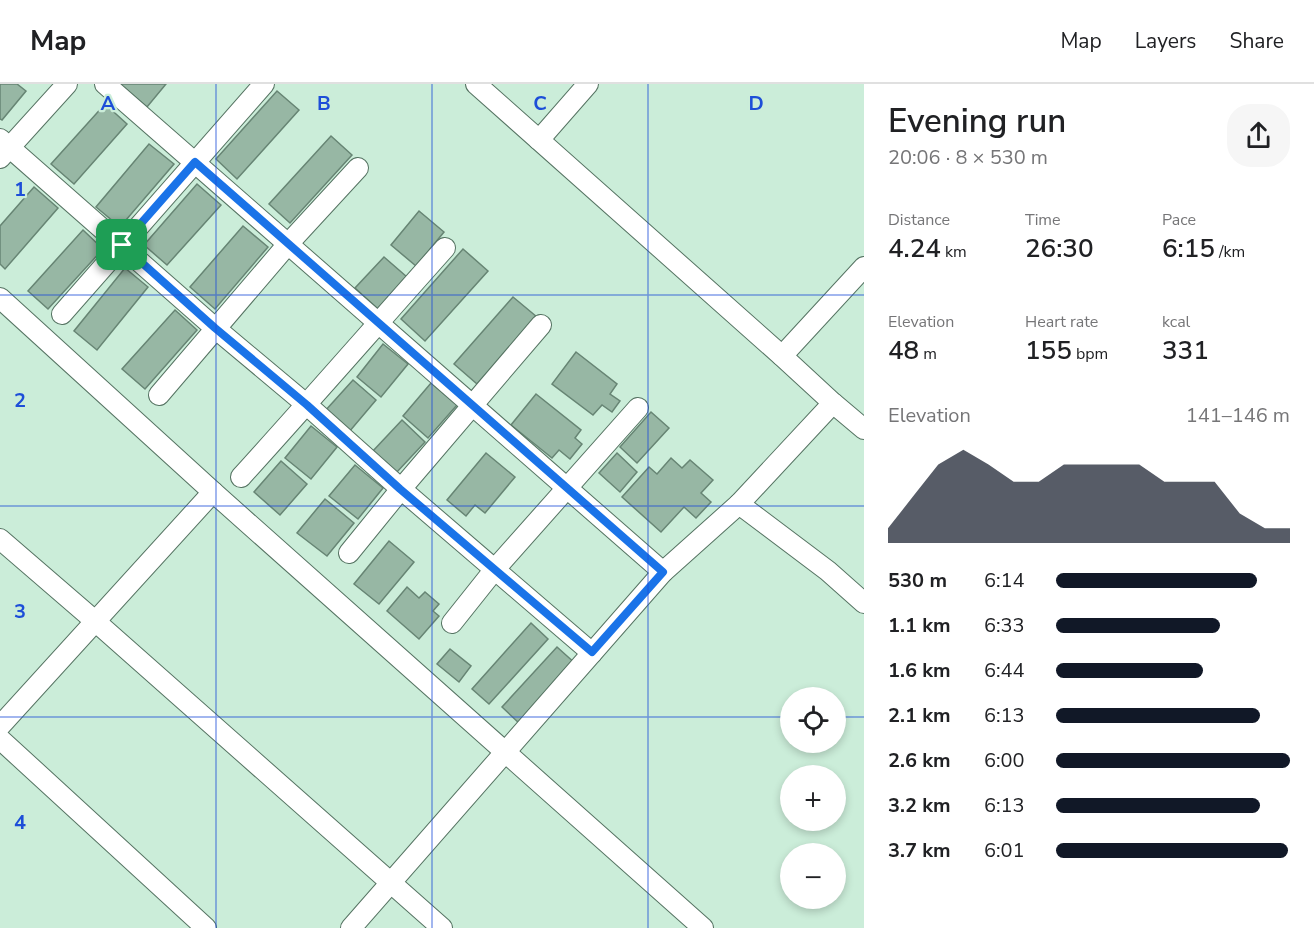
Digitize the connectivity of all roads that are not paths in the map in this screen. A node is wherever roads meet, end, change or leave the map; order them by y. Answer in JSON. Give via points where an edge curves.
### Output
{"nodes":[{"id":1,"x":67,"y":84,"type":"edge"},
{"id":2,"x":105,"y":84,"type":"edge"},
{"id":3,"x":264,"y":84,"type":"edge"},
{"id":4,"x":476,"y":84,"type":"edge"},
{"id":5,"x":588,"y":84,"type":"edge"},
{"id":6,"x":539,"y":140,"type":"junction"},
{"id":7,"x":3,"y":148,"type":"edge"},
{"id":8,"x":195,"y":162,"type":"junction"},
{"id":9,"x":358,"y":168,"type":"dead end"},
{"id":10,"x":288,"y":244,"type":"junction"},
{"id":11,"x":122,"y":245,"type":"junction"},
{"id":12,"x":445,"y":248,"type":"dead end"},
{"id":13,"x":864,"y":267,"type":"edge"},
{"id":14,"x":0,"y":298,"type":"edge"},
{"id":15,"x":62,"y":314,"type":"dead end"},
{"id":16,"x":378,"y":323,"type":"junction"},
{"id":17,"x":541,"y":325,"type":"dead end"},
{"id":18,"x":215,"y":328,"type":"junction"},
{"id":19,"x":782,"y":356,"type":"junction"},
{"id":20,"x":159,"y":395,"type":"dead end"},
{"id":21,"x":832,"y":403,"type":"junction"},
{"id":22,"x":307,"y":405,"type":"junction"},
{"id":23,"x":472,"y":405,"type":"junction"},
{"id":24,"x":638,"y":408,"type":"dead end"},
{"id":25,"x":864,"y":429,"type":"edge"},
{"id":26,"x":242,"y":477,"type":"dead end"},
{"id":27,"x":567,"y":487,"type":"junction"},
{"id":28,"x":400,"y":489,"type":"junction"},
{"id":29,"x":213,"y":492,"type":"junction"},
{"id":30,"x":739,"y":504,"type":"junction"},
{"id":31,"x":0,"y":539,"type":"edge"},
{"id":32,"x":349,"y":553,"type":"dead end"},
{"id":33,"x":495,"y":570,"type":"junction"},
{"id":34,"x":663,"y":572,"type":"junction"},
{"id":35,"x":864,"y":603,"type":"edge"},
{"id":36,"x":95,"y":621,"type":"junction"},
{"id":37,"x":452,"y":623,"type":"dead end"},
{"id":38,"x":592,"y":652,"type":"junction"},
{"id":39,"x":0,"y":726,"type":"edge"},
{"id":40,"x":0,"y":739,"type":"edge"},
{"id":41,"x":506,"y":752,"type":"junction"},
{"id":42,"x":390,"y":883,"type":"junction"},
{"id":43,"x":206,"y":928,"type":"edge"},
{"id":44,"x":351,"y":928,"type":"edge"},
{"id":45,"x":442,"y":928,"type":"edge"},
{"id":46,"x":703,"y":928,"type":"edge"}],
"edges":[{"from":1,"to":7,"type":"street"},
{"from":2,"to":8,"type":"street"},
{"from":3,"to":8,"type":"street"},
{"from":4,"to":6,"type":"street"},
{"from":5,"to":6,"type":"street"},
{"from":6,"to":19,"type":"street"},
{"from":7,"to":11,"type":"street"},
{"from":8,"to":10,"type":"street"},
{"from":8,"to":11,"type":"street"},
{"from":9,"to":10,"type":"street"},
{"from":10,"to":16,"type":"street"},
{"from":10,"to":18,"type":"street"},
{"from":11,"to":15,"type":"street"},
{"from":11,"to":18,"type":"street"},
{"from":12,"to":16,"type":"street"},
{"from":13,"to":19,"type":"street"},
{"from":14,"to":29,"type":"street"},
{"from":16,"to":22,"type":"street"},
{"from":16,"to":23,"type":"street"},
{"from":17,"to":23,"type":"street"},
{"from":18,"to":20,"type":"street"},
{"from":18,"to":22,"type":"street"},
{"from":19,"to":21,"type":"street"},
{"from":21,"to":25,"type":"street"},
{"from":21,"to":30,"type":"street"},
{"from":22,"to":26,"type":"street"},
{"from":22,"to":28,"type":"street"},
{"from":23,"to":27,"type":"street"},
{"from":23,"to":28,"type":"street"},
{"from":24,"to":27,"type":"street"},
{"from":27,"to":33,"type":"street"},
{"from":27,"to":34,"type":"street"},
{"from":28,"to":32,"type":"street"},
{"from":28,"to":33,"type":"street"},
{"from":29,"to":36,"type":"street"},
{"from":29,"to":41,"type":"street"},
{"from":30,"to":34,"type":"street"},
{"from":30,"to":35,"type":"street"},
{"from":31,"to":36,"type":"street"},
{"from":33,"to":37,"type":"street"},
{"from":33,"to":38,"type":"street"},
{"from":34,"to":38,"type":"street"},
{"from":36,"to":39,"type":"street"},
{"from":36,"to":42,"type":"street"},
{"from":38,"to":41,"type":"street"},
{"from":40,"to":43,"type":"street"},
{"from":41,"to":42,"type":"street"},
{"from":41,"to":46,"type":"street"},
{"from":42,"to":44,"type":"street"},
{"from":42,"to":45,"type":"street"}]}
